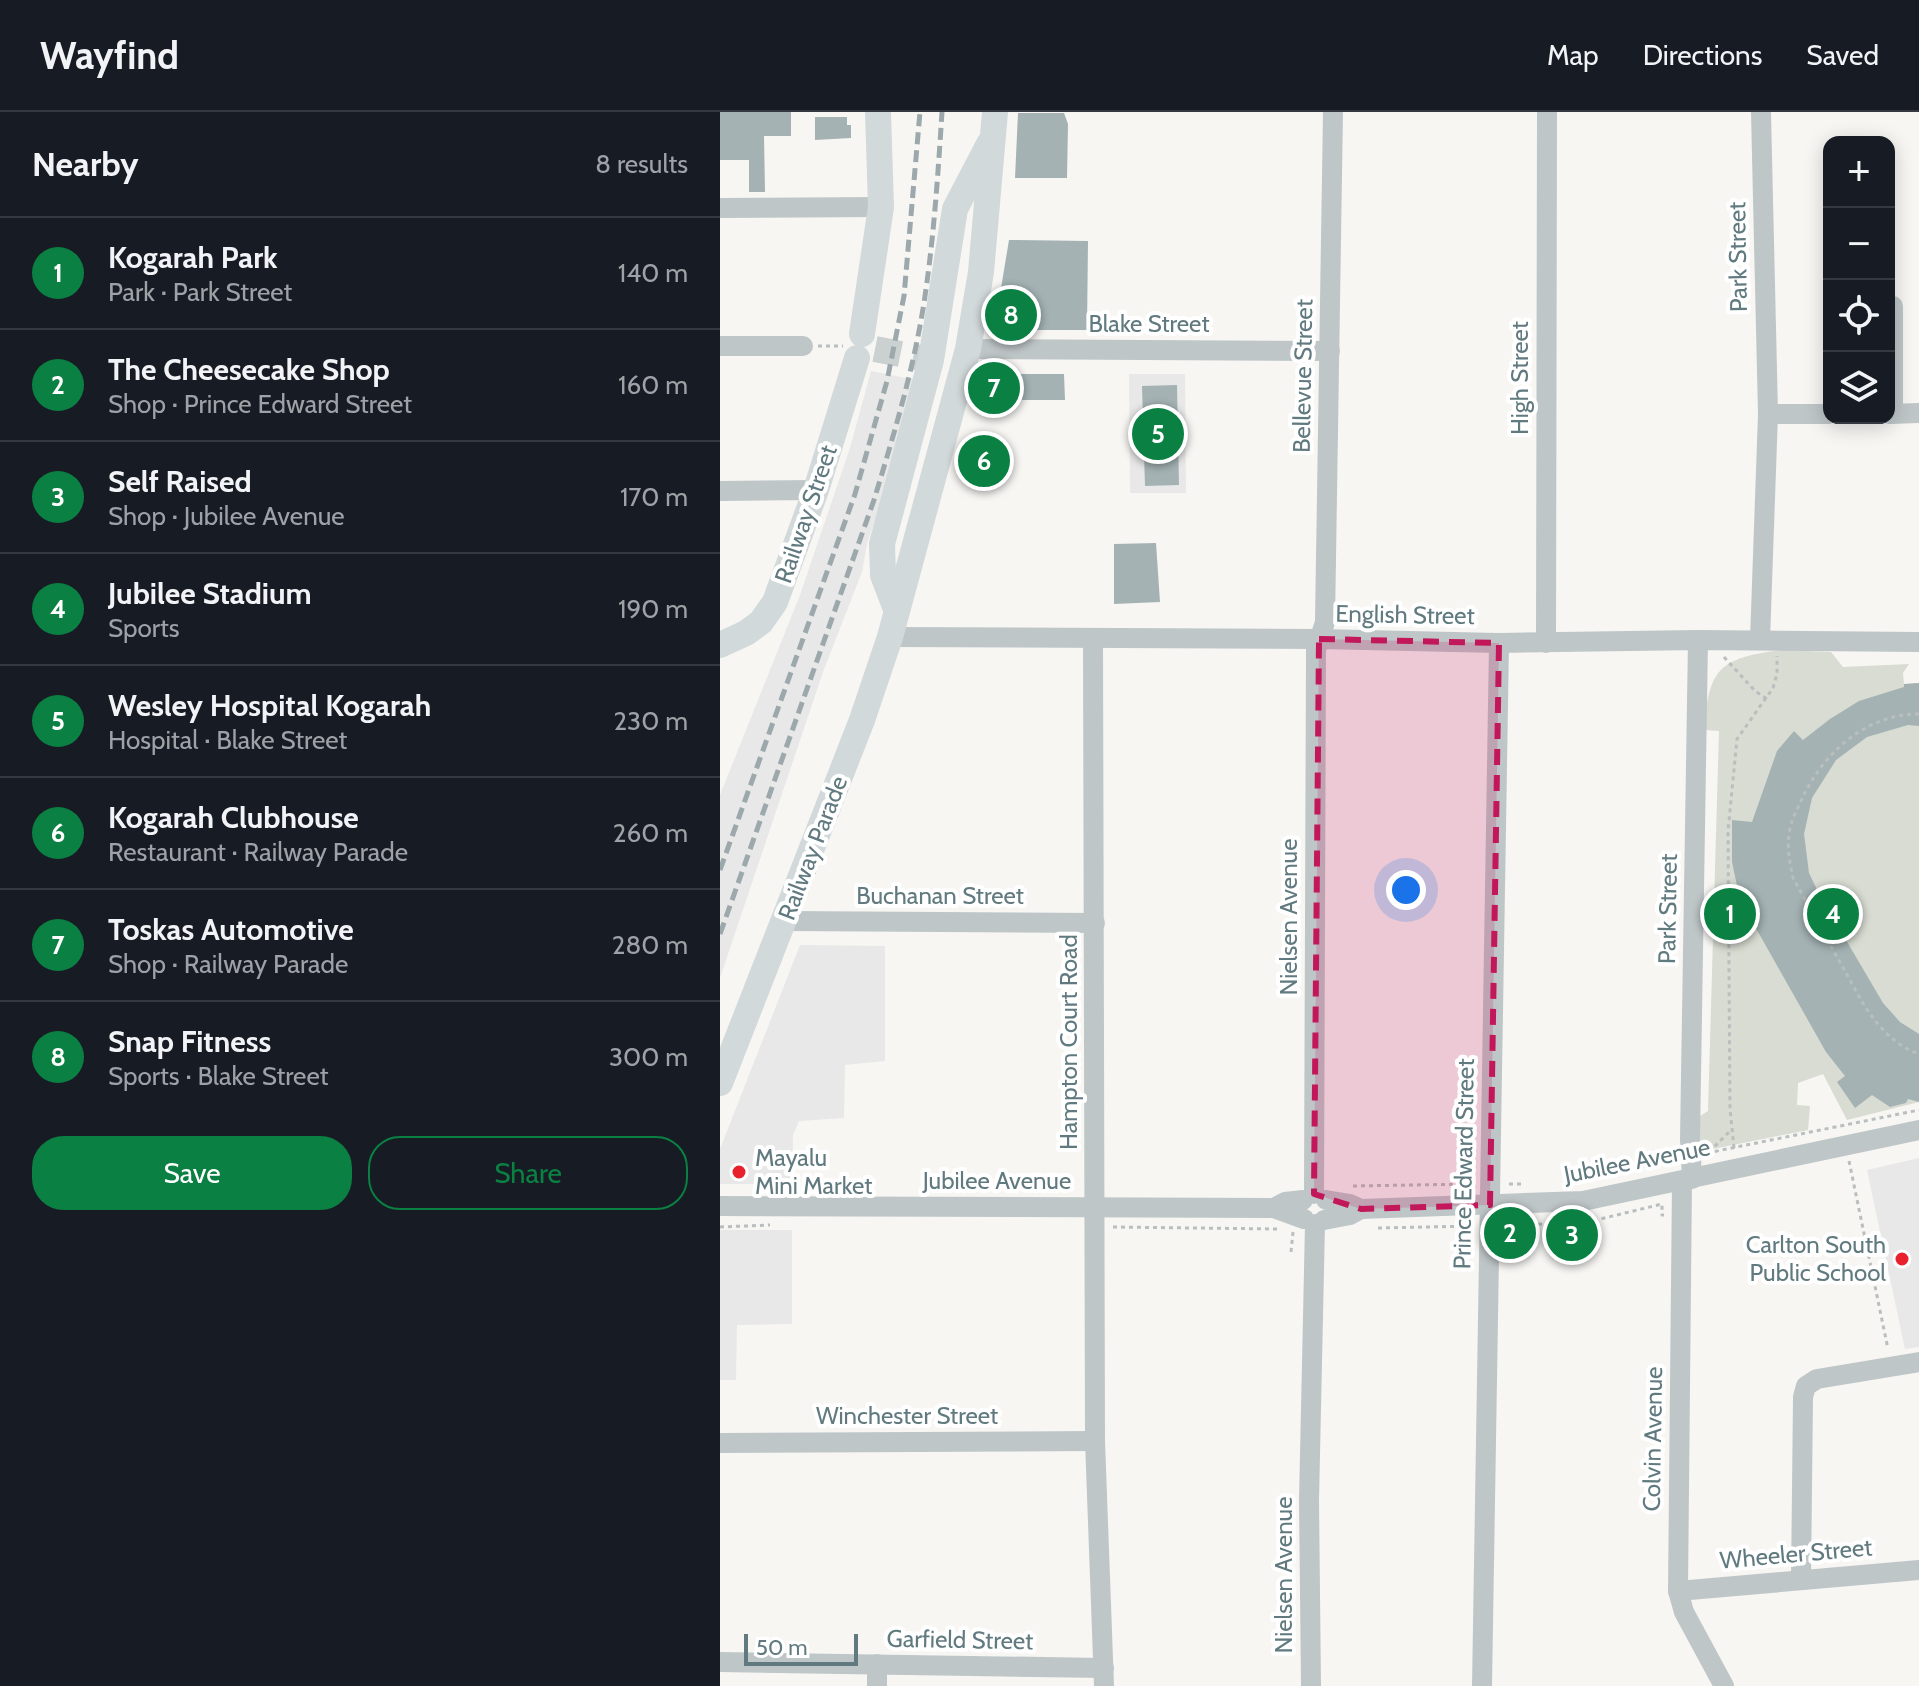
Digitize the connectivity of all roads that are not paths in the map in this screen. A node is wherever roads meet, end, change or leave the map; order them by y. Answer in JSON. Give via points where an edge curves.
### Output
{"nodes":[{"id":1,"x":878,"y":112,"type":"edge"},
{"id":2,"x":1333,"y":112,"type":"edge"},
{"id":3,"x":1547,"y":112,"type":"edge"},
{"id":4,"x":1761,"y":112,"type":"edge"},
{"id":5,"x":994,"y":124,"type":"edge"},
{"id":6,"x":988,"y":203,"type":"junction"},
{"id":7,"x":881,"y":207,"type":"junction"},
{"id":8,"x":720,"y":208,"type":"edge"},
{"id":9,"x":953,"y":223,"type":"junction"},
{"id":10,"x":720,"y":346,"type":"edge"},
{"id":11,"x":803,"y":346,"type":"road end"},
{"id":12,"x":968,"y":349,"type":"junction"},
{"id":13,"x":1330,"y":351,"type":"junction"},
{"id":14,"x":1919,"y":413,"type":"edge"},
{"id":15,"x":1768,"y":414,"type":"junction"},
{"id":16,"x":1823,"y":414,"type":"edge"},
{"id":17,"x":1895,"y":414,"type":"edge"},
{"id":18,"x":816,"y":490,"type":"junction"},
{"id":19,"x":720,"y":491,"type":"edge"},
{"id":20,"x":896,"y":609,"type":"junction"},
{"id":21,"x":890,"y":637,"type":"junction"},
{"id":22,"x":1093,"y":638,"type":"junction"},
{"id":23,"x":1319,"y":639,"type":"junction"},
{"id":24,"x":1703,"y":640,"type":"junction"},
{"id":25,"x":1768,"y":640,"type":"junction"},
{"id":26,"x":1919,"y":642,"type":"edge"},
{"id":27,"x":1499,"y":643,"type":"junction"},
{"id":28,"x":1546,"y":643,"type":"junction"},
{"id":29,"x":720,"y":645,"type":"edge"},
{"id":30,"x":785,"y":921,"type":"junction"},
{"id":31,"x":1095,"y":923,"type":"junction"},
{"id":32,"x":720,"y":1083,"type":"edge"},
{"id":33,"x":1919,"y":1130,"type":"edge"},
{"id":34,"x":1687,"y":1180,"type":"junction"},
{"id":35,"x":1490,"y":1194,"type":"junction"},
{"id":36,"x":720,"y":1206,"type":"edge"},
{"id":37,"x":1095,"y":1207,"type":"junction"},
{"id":38,"x":1315,"y":1209,"type":"junction"},
{"id":39,"x":1919,"y":1362,"type":"edge"},
{"id":40,"x":1095,"y":1441,"type":"junction"},
{"id":41,"x":720,"y":1443,"type":"edge"},
{"id":42,"x":1919,"y":1570,"type":"edge"},
{"id":43,"x":1801,"y":1580,"type":"junction"},
{"id":44,"x":1678,"y":1591,"type":"junction"},
{"id":45,"x":720,"y":1662,"type":"edge"},
{"id":46,"x":877,"y":1664,"type":"junction"},
{"id":47,"x":1104,"y":1677,"type":"edge"},
{"id":48,"x":877,"y":1686,"type":"edge"},
{"id":49,"x":1311,"y":1686,"type":"edge"},
{"id":50,"x":1482,"y":1686,"type":"edge"},
{"id":51,"x":1724,"y":1686,"type":"edge"}],
"edges":[{"from":1,"to":7,"type":"main road","name":"Railway Street"},
{"from":2,"to":13,"type":"street","name":"Bellevue Street"},
{"from":3,"to":28,"type":"street","name":"High Street"},
{"from":4,"to":15,"type":"street","name":"Park Street"},
{"from":5,"to":6,"type":"main road","name":"Railway Parade"},
{"from":5,"to":9,"type":"main road","name":"Railway Parade"},
{"from":6,"to":9,"type":"main road","via":[[967,202]]},
{"from":6,"to":12,"type":"main road","name":"Railway Parade"},
{"from":7,"to":8,"type":"street"},
{"from":7,"to":18,"type":"main road","name":"Railway Street","via":[[862,347]]},
{"from":9,"to":20,"type":"main road","name":"Railway Parade","via":[[882,544],[883,575]]},
{"from":10,"to":11,"type":"street"},
{"from":12,"to":13,"type":"street","name":"Blake Street"},
{"from":12,"to":20,"type":"main road","name":"Railway Parade"},
{"from":13,"to":23,"type":"street","name":"Bellevue Street","via":[[1325,622]]},
{"from":14,"to":17,"type":"street"},
{"from":15,"to":16,"type":"street"},
{"from":15,"to":25,"type":"street","name":"Park Street"},
{"from":18,"to":19,"type":"street"},
{"from":18,"to":29,"type":"main road","name":"Railway Street","via":[[775,602],[761,622]]},
{"from":20,"to":21,"type":"main road","name":"Railway Parade"},
{"from":21,"to":22,"type":"street","name":"English Street"},
{"from":21,"to":30,"type":"main road","name":"Railway Parade"},
{"from":22,"to":23,"type":"street","name":"English Street"},
{"from":22,"to":31,"type":"street","name":"Hampton Court Road"},
{"from":23,"to":27,"type":"street","name":"English Street"},
{"from":23,"to":38,"type":"street","name":"Nielsen Avenue"},
{"from":24,"to":25,"type":"street","name":"English Street"},
{"from":24,"to":28,"type":"street","name":"English Street"},
{"from":24,"to":34,"type":"street","name":"Park Street","via":[[1699,1155]]},
{"from":25,"to":26,"type":"street","name":"English Street"},
{"from":27,"to":28,"type":"street","name":"English Street"},
{"from":27,"to":35,"type":"street","name":"Prince Edward Street"},
{"from":30,"to":31,"type":"street","name":"Buchanan Street"},
{"from":30,"to":32,"type":"main road","name":"Railway Parade"},
{"from":31,"to":37,"type":"street","name":"Hampton Court Road"},
{"from":33,"to":34,"type":"street","name":"Jubilee Avenue"},
{"from":34,"to":35,"type":"street","name":"Jubilee Avenue","via":[[1583,1201]]},
{"from":34,"to":44,"type":"street","name":"Colvin Avenue"},
{"from":35,"to":38,"type":"street","name":"Jubilee Avenue","via":[[1361,1209],[1350,1215]]},
{"from":35,"to":50,"type":"street","name":"Prince Edward Street"},
{"from":36,"to":37,"type":"street","name":"Jubilee Avenue"},
{"from":37,"to":38,"type":"street","name":"Jubilee Avenue"},
{"from":37,"to":40,"type":"street","name":"Hampton Court Road"},
{"from":38,"to":49,"type":"street","name":"Nielsen Avenue"},
{"from":39,"to":43,"type":"street","via":[[1817,1379],[1806,1386]]},
{"from":40,"to":41,"type":"street","name":"Winchester Street"},
{"from":40,"to":47,"type":"street","name":"Hampton Court Road"},
{"from":42,"to":43,"type":"street","name":"Wheeler Street"},
{"from":43,"to":44,"type":"street","name":"Wheeler Street"},
{"from":44,"to":51,"type":"street","name":"Colvin Avenue"},
{"from":45,"to":46,"type":"street","name":"Garfield Street"},
{"from":46,"to":47,"type":"street","name":"Garfield Street"},
{"from":46,"to":48,"type":"street"}]}
